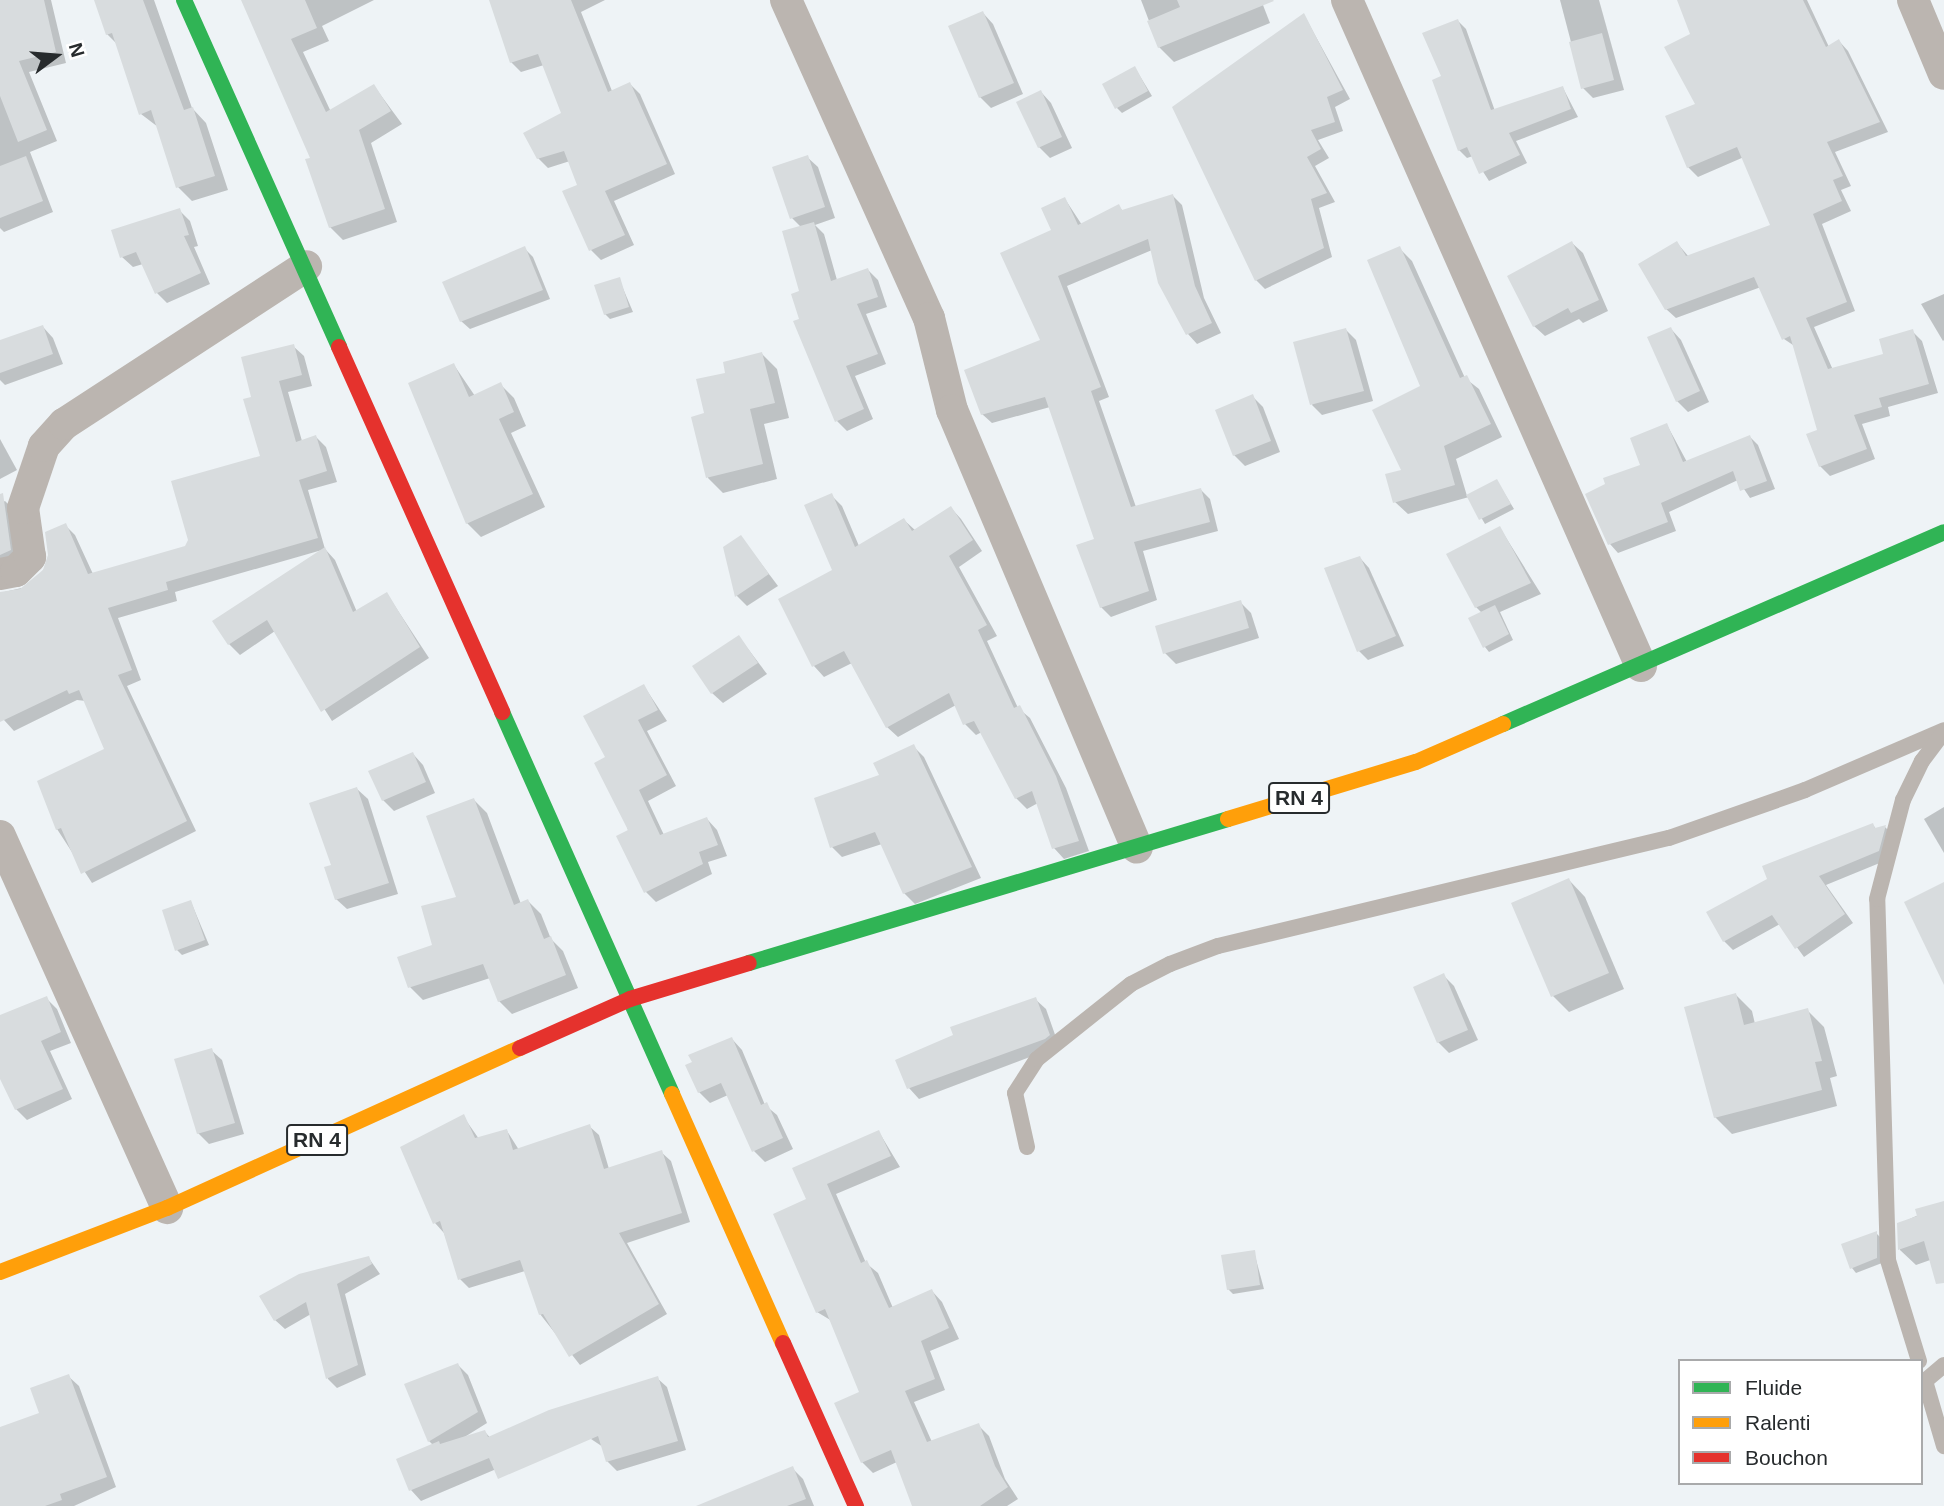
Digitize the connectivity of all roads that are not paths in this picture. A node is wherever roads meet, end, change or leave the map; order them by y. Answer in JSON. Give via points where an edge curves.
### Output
{"nodes":[{"id":1,"x":184,"y":0,"type":"edge"},
{"id":2,"x":786,"y":0,"type":"edge"},
{"id":3,"x":1349,"y":0,"type":"edge"},
{"id":4,"x":1913,"y":0,"type":"edge"},
{"id":5,"x":1944,"y":74,"type":"edge"},
{"id":6,"x":306,"y":267,"type":"junction"},
{"id":7,"x":1944,"y":532,"type":"edge"},
{"id":8,"x":0,"y":574,"type":"edge"},
{"id":9,"x":1641,"y":666,"type":"junction"},
{"id":10,"x":1944,"y":731,"type":"edge"},
{"id":11,"x":0,"y":836,"type":"edge"},
{"id":12,"x":1137,"y":847,"type":"junction"},
{"id":13,"x":630,"y":999,"type":"junction"},
{"id":14,"x":1027,"y":1147,"type":"dead end"},
{"id":15,"x":167,"y":1208,"type":"junction"},
{"id":16,"x":0,"y":1272,"type":"edge"},
{"id":17,"x":1918,"y":1359,"type":"edge"},
{"id":18,"x":1944,"y":1365,"type":"edge"},
{"id":19,"x":1923,"y":1374,"type":"edge"},
{"id":20,"x":1944,"y":1447,"type":"edge"},
{"id":21,"x":856,"y":1506,"type":"edge"}],
"edges":[{"from":1,"to":6,"type":"main road"},
{"from":2,"to":12,"type":"street","via":[[929,318],[952,410]]},
{"from":3,"to":9,"type":"street"},
{"from":4,"to":5,"type":"street"},
{"from":6,"to":8,"type":"street","via":[[64,424],[44,446],[23,508],[30,557],[16,572]]},
{"from":6,"to":13,"type":"main road"},
{"from":7,"to":9,"type":"main road","number":"RN 4"},
{"from":9,"to":12,"type":"main road","number":"RN 4","via":[[1416,762]]},
{"from":10,"to":14,"type":"lane","via":[[1782,799],[1669,838],[1218,946],[1170,964],[1131,984],[1076,1024],[1029,1069],[1014,1093]]},
{"from":10,"to":17,"type":"lane","via":[[1922,761],[1903,800],[1877,899],[1888,1260]]},
{"from":11,"to":15,"type":"street"},
{"from":12,"to":13,"type":"main road","number":"RN 4"},
{"from":13,"to":15,"type":"main road","number":"RN 4"},
{"from":13,"to":21,"type":"main road"},
{"from":15,"to":16,"type":"main road","number":"RN 4"},
{"from":18,"to":19,"type":"lane"},
{"from":19,"to":20,"type":"lane"}]}
